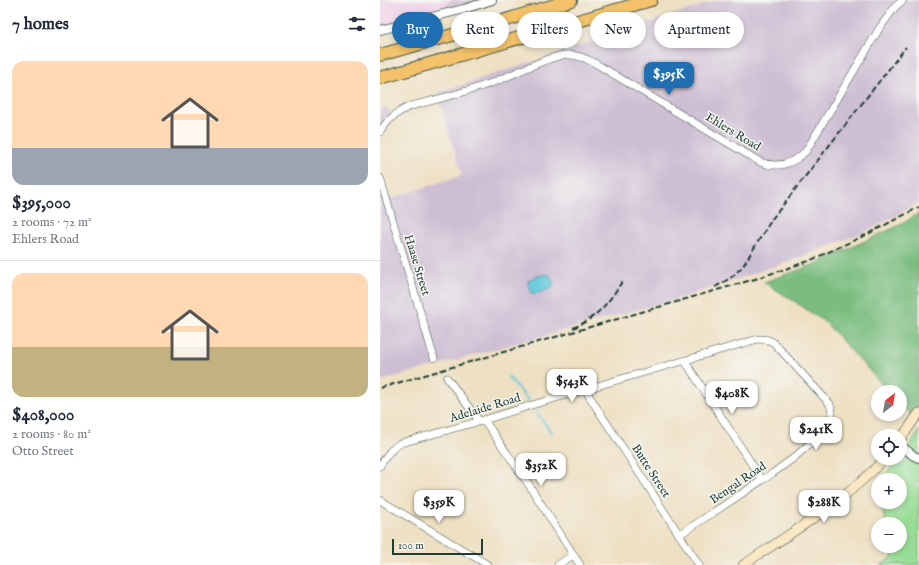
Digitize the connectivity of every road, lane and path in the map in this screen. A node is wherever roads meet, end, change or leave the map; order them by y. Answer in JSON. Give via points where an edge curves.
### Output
{"nodes":[{"id":1,"x":492,"y":0,"type":"edge"},
{"id":2,"x":571,"y":0,"type":"edge"},
{"id":3,"x":650,"y":0,"type":"edge"},
{"id":4,"x":903,"y":0,"type":"edge"},
{"id":5,"x":380,"y":30,"type":"edge"},
{"id":6,"x":380,"y":55,"type":"edge"},
{"id":7,"x":380,"y":78,"type":"edge"},
{"id":8,"x":380,"y":132,"type":"edge"},
{"id":9,"x":380,"y":178,"type":"edge"},
{"id":10,"x":767,"y":339,"type":"joint"},
{"id":11,"x":434,"y":358,"type":"dead end"},
{"id":12,"x":685,"y":361,"type":"junction"},
{"id":13,"x":447,"y":378,"type":"dead end"},
{"id":14,"x":586,"y":389,"type":"junction"},
{"id":15,"x":919,"y":413,"type":"edge"},
{"id":16,"x":482,"y":421,"type":"junction"},
{"id":17,"x":907,"y":430,"type":"edge"},
{"id":18,"x":907,"y":450,"type":"edge"},
{"id":19,"x":919,"y":458,"type":"edge"},
{"id":20,"x":878,"y":465,"type":"edge"},
{"id":21,"x":380,"y":466,"type":"edge"},
{"id":22,"x":762,"y":480,"type":"junction"},
{"id":23,"x":380,"y":500,"type":"edge"},
{"id":24,"x":679,"y":535,"type":"junction"},
{"id":25,"x":573,"y":555,"type":"junction"},
{"id":26,"x":488,"y":565,"type":"edge"},
{"id":27,"x":558,"y":565,"type":"edge"},
{"id":28,"x":580,"y":565,"type":"edge"},
{"id":29,"x":699,"y":565,"type":"edge"},
{"id":30,"x":743,"y":565,"type":"edge"}],
"edges":[{"from":1,"to":5,"type":"street"},
{"from":2,"to":6,"type":"highway"},
{"from":3,"to":7,"type":"highway"},
{"from":4,"to":8,"type":"street","name":"Ehlers Road","via":[[879,29],[806,151],[787,164],[771,165],[760,162],[593,62],[573,55],[558,56],[472,90],[411,106],[391,118]]},
{"from":9,"to":11,"type":"street","name":"Haase Street"},
{"from":10,"to":12,"type":"street","name":"Adelaide Road","via":[[758,339]]},
{"from":10,"to":22,"type":"street","name":"Bengal Road","via":[[774,343],[827,400],[832,414],[831,422],[826,429]]},
{"from":12,"to":14,"type":"street","name":"Adelaide Road"},
{"from":12,"to":22,"type":"street"},
{"from":13,"to":16,"type":"street"},
{"from":14,"to":16,"type":"street","name":"Adelaide Road"},
{"from":14,"to":24,"type":"street","name":"Butte Street"},
{"from":15,"to":17,"type":"main road"},
{"from":16,"to":21,"type":"street","name":"Adelaide Road","via":[[401,443],[390,450]]},
{"from":16,"to":25,"type":"street","via":[[529,485]]},
{"from":18,"to":19,"type":"street"},
{"from":20,"to":30,"type":"main road","via":[[820,514]]},
{"from":22,"to":24,"type":"street","name":"Bengal Road"},
{"from":23,"to":26,"type":"street"},
{"from":24,"to":29,"type":"street","name":"Butte Street"},
{"from":25,"to":27,"type":"street"},
{"from":25,"to":28,"type":"street"}]}
